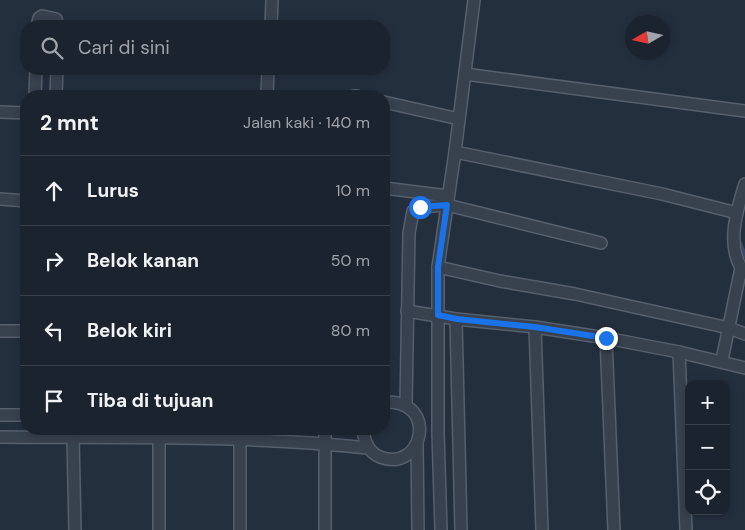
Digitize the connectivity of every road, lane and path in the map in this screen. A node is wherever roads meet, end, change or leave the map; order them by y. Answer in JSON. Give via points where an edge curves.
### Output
{"nodes":[{"id":1,"x":272,"y":0,"type":"edge"},
{"id":2,"x":474,"y":0,"type":"edge"},
{"id":3,"x":39,"y":20,"type":"edge"},
{"id":4,"x":56,"y":20,"type":"edge"},
{"id":5,"x":271,"y":20,"type":"edge"},
{"id":6,"x":465,"y":74,"type":"junction"},
{"id":7,"x":36,"y":75,"type":"edge"},
{"id":8,"x":57,"y":75,"type":"edge"},
{"id":9,"x":268,"y":75,"type":"edge"},
{"id":10,"x":35,"y":90,"type":"edge"},
{"id":11,"x":56,"y":90,"type":"edge"},
{"id":12,"x":267,"y":90,"type":"edge"},
{"id":13,"x":390,"y":103,"type":"edge"},
{"id":14,"x":745,"y":111,"type":"edge"},
{"id":15,"x":0,"y":112,"type":"edge"},
{"id":16,"x":20,"y":113,"type":"edge"},
{"id":17,"x":459,"y":119,"type":"junction"},
{"id":18,"x":455,"y":152,"type":"junction"},
{"id":19,"x":745,"y":184,"type":"edge"},
{"id":20,"x":390,"y":189,"type":"edge"},
{"id":21,"x":0,"y":199,"type":"edge"},
{"id":22,"x":20,"y":201,"type":"edge"},
{"id":23,"x":447,"y":201,"type":"junction"},
{"id":24,"x":737,"y":213,"type":"junction"},
{"id":25,"x":601,"y":243,"type":"dead end"},
{"id":26,"x":438,"y":267,"type":"junction"},
{"id":27,"x":743,"y":270,"type":"edge"},
{"id":28,"x":407,"y":311,"type":"junction"},
{"id":29,"x":438,"y":315,"type":"junction"},
{"id":30,"x":456,"y":319,"type":"junction"},
{"id":31,"x":535,"y":327,"type":"junction"},
{"id":32,"x":729,"y":328,"type":"junction"},
{"id":33,"x":0,"y":331,"type":"edge"},
{"id":34,"x":20,"y":331,"type":"edge"},
{"id":35,"x":745,"y":334,"type":"edge"},
{"id":36,"x":606,"y":338,"type":"junction"},
{"id":37,"x":679,"y":352,"type":"junction"},
{"id":38,"x":723,"y":355,"type":"dead end"},
{"id":39,"x":745,"y":368,"type":"edge"},
{"id":40,"x":390,"y":402,"type":"edge"},
{"id":41,"x":406,"y":405,"type":"junction"},
{"id":42,"x":0,"y":415,"type":"edge"},
{"id":43,"x":20,"y":416,"type":"edge"},
{"id":44,"x":420,"y":432,"type":"junction"},
{"id":45,"x":438,"y":433,"type":"junction"},
{"id":46,"x":20,"y":434,"type":"edge"},
{"id":47,"x":51,"y":435,"type":"edge"},
{"id":48,"x":325,"y":435,"type":"edge"},
{"id":49,"x":363,"y":435,"type":"edge"},
{"id":50,"x":0,"y":436,"type":"edge"},
{"id":51,"x":73,"y":437,"type":"junction"},
{"id":52,"x":159,"y":437,"type":"junction"},
{"id":53,"x":240,"y":441,"type":"junction"},
{"id":54,"x":325,"y":444,"type":"junction"},
{"id":55,"x":416,"y":445,"type":"junction"},
{"id":56,"x":368,"y":448,"type":"junction"},
{"id":57,"x":75,"y":530,"type":"edge"},
{"id":58,"x":159,"y":530,"type":"edge"},
{"id":59,"x":240,"y":530,"type":"edge"},
{"id":60,"x":325,"y":530,"type":"edge"},
{"id":61,"x":418,"y":530,"type":"edge"},
{"id":62,"x":441,"y":530,"type":"edge"},
{"id":63,"x":461,"y":530,"type":"edge"},
{"id":64,"x":542,"y":530,"type":"edge"},
{"id":65,"x":614,"y":530,"type":"edge"},
{"id":66,"x":686,"y":530,"type":"edge"}],
"edges":[{"from":1,"to":5,"type":"street"},
{"from":2,"to":6,"type":"street"},
{"from":3,"to":4,"type":"street","via":[[42,16]]},
{"from":6,"to":14,"type":"street"},
{"from":6,"to":17,"type":"street"},
{"from":7,"to":10,"type":"street"},
{"from":8,"to":11,"type":"street"},
{"from":9,"to":12,"type":"street"},
{"from":13,"to":17,"type":"street"},
{"from":15,"to":16,"type":"street"},
{"from":17,"to":18,"type":"street"},
{"from":18,"to":23,"type":"street"},
{"from":18,"to":24,"type":"street","via":[[662,194]]},
{"from":19,"to":24,"type":"street"},
{"from":20,"to":23,"type":"street"},
{"from":21,"to":22,"type":"street"},
{"from":23,"to":25,"type":"street"},
{"from":23,"to":26,"type":"street"},
{"from":23,"to":28,"type":"street","via":[[412,211]]},
{"from":24,"to":27,"type":"street","via":[[733,249]]},
{"from":26,"to":29,"type":"street"},
{"from":26,"to":32,"type":"street"},
{"from":27,"to":32,"type":"street"},
{"from":28,"to":29,"type":"street"},
{"from":28,"to":41,"type":"street"},
{"from":29,"to":30,"type":"street"},
{"from":29,"to":45,"type":"street"},
{"from":30,"to":31,"type":"street"},
{"from":30,"to":63,"type":"street"},
{"from":31,"to":36,"type":"street"},
{"from":31,"to":64,"type":"street"},
{"from":32,"to":35,"type":"street"},
{"from":32,"to":38,"type":"street"},
{"from":33,"to":34,"type":"street"},
{"from":36,"to":37,"type":"street"},
{"from":36,"to":65,"type":"street"},
{"from":37,"to":39,"type":"street"},
{"from":37,"to":66,"type":"street"},
{"from":40,"to":41,"type":"street"},
{"from":41,"to":44,"type":"street","via":[[414,413]]},
{"from":42,"to":43,"type":"street"},
{"from":44,"to":45,"type":"street"},
{"from":44,"to":55,"type":"street"},
{"from":45,"to":62,"type":"street"},
{"from":46,"to":50,"type":"street"},
{"from":47,"to":51,"type":"street"},
{"from":48,"to":54,"type":"street"},
{"from":49,"to":56,"type":"street"},
{"from":51,"to":52,"type":"street"},
{"from":51,"to":57,"type":"street"},
{"from":52,"to":53,"type":"street"},
{"from":52,"to":58,"type":"street"},
{"from":53,"to":54,"type":"street"},
{"from":53,"to":59,"type":"street"},
{"from":54,"to":56,"type":"street"},
{"from":54,"to":60,"type":"street"},
{"from":55,"to":56,"type":"street","via":[[409,454],[388,460]]},
{"from":55,"to":61,"type":"street"}]}
